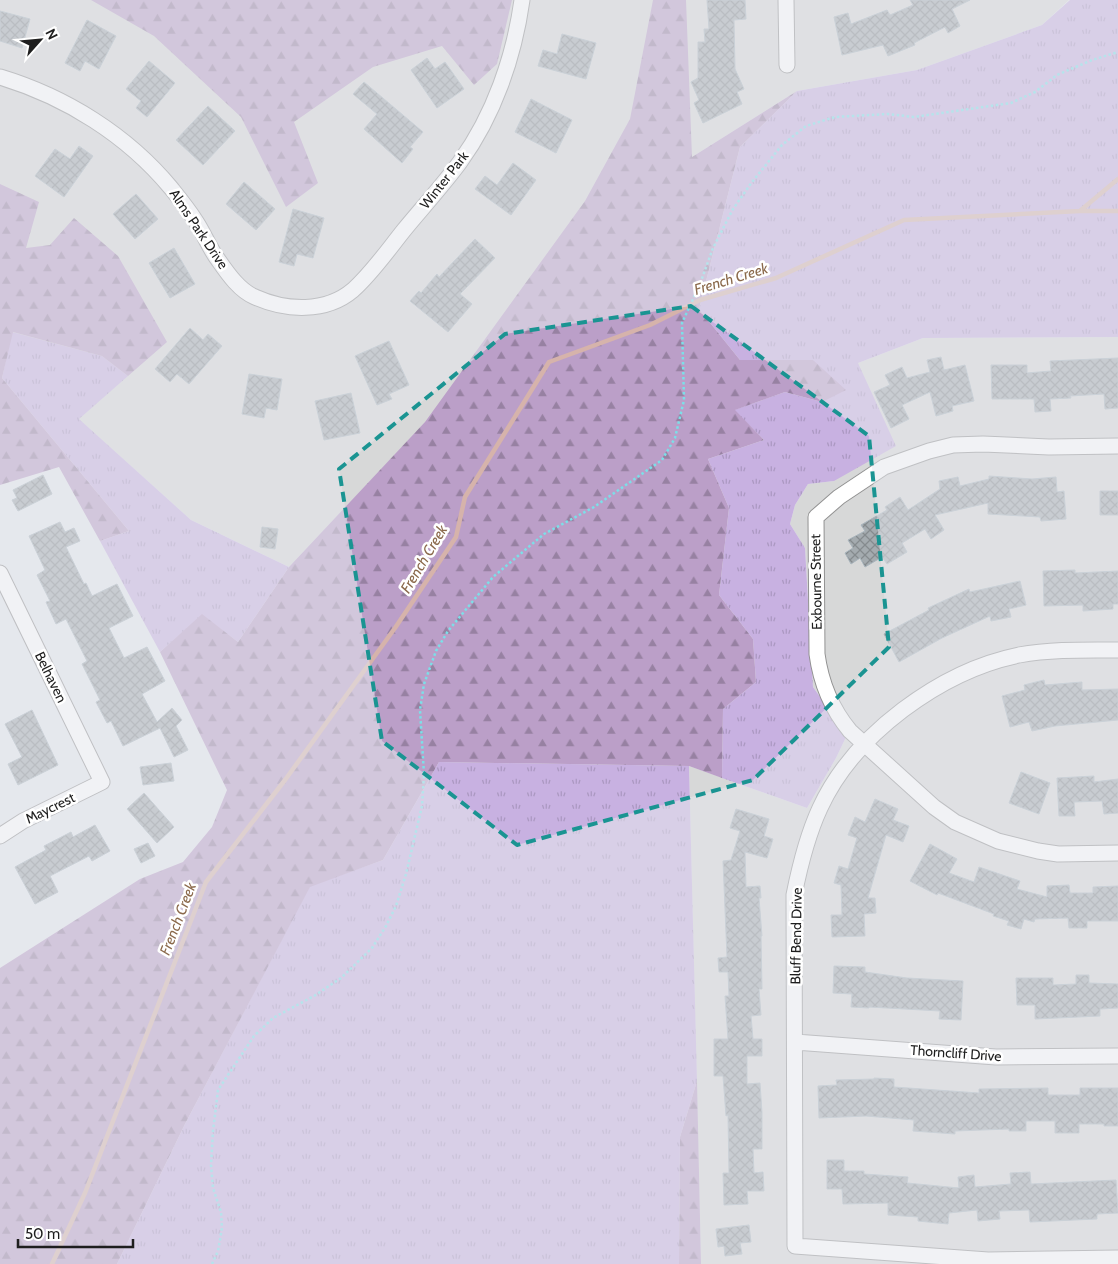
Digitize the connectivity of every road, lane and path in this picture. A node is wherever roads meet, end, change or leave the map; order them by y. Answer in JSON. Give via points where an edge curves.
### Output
{"nodes":[{"id":1,"x":522,"y":0,"type":"edge"},
{"id":2,"x":786,"y":0,"type":"edge"},
{"id":3,"x":1118,"y":52,"type":"edge"},
{"id":4,"x":787,"y":65,"type":"dead end"},
{"id":5,"x":0,"y":76,"type":"edge"},
{"id":6,"x":301,"y":308,"type":"joint"},
{"id":7,"x":1118,"y":446,"type":"edge"},
{"id":8,"x":0,"y":572,"type":"edge"},
{"id":9,"x":1118,"y":650,"type":"edge"},
{"id":10,"x":865,"y":746,"type":"junction"},
{"id":11,"x":102,"y":782,"type":"joint"},
{"id":12,"x":0,"y":836,"type":"edge"},
{"id":13,"x":1118,"y":853,"type":"edge"},
{"id":14,"x":795,"y":1042,"type":"junction"},
{"id":15,"x":1118,"y":1056,"type":"edge"},
{"id":16,"x":1118,"y":1258,"type":"edge"},
{"id":17,"x":212,"y":1264,"type":"edge"}],
"edges":[{"from":1,"to":6,"type":"street","name":"Winter Park","via":[[501,82],[487,116],[460,161],[352,290],[331,303]]},
{"from":2,"to":4,"type":"street"},
{"from":3,"to":17,"type":"path","via":[[1057,75],[1035,92],[1011,103],[914,117],[888,114],[834,117],[806,126],[782,145],[752,182],[733,208],[717,240],[682,323],[684,400],[675,438],[662,460],[594,507],[544,534],[493,577],[448,631],[436,651],[424,684],[420,710],[424,774],[422,806],[396,906],[372,948],[341,978],[273,1018],[254,1036],[218,1090],[211,1165],[222,1228]]},
{"from":5,"to":6,"type":"street","name":"Alms Park Drive","via":[[60,100],[116,135],[171,188],[195,220],[218,260],[241,287],[254,297]]},
{"from":7,"to":10,"type":"street","name":"Exbourne Street","via":[[983,444],[928,451],[884,467],[839,497],[816,518],[819,668],[834,708],[850,732]]},
{"from":8,"to":11,"type":"street","name":"Belhaven"},
{"from":9,"to":10,"type":"street","name":"Bluff Bend Drive","via":[[1047,651],[992,662],[942,684],[914,701]]},
{"from":10,"to":13,"type":"street","via":[[934,807],[955,822],[998,841],[1058,854]]},
{"from":10,"to":14,"type":"street","name":"Bluff Bend Drive","via":[[834,782],[820,806],[801,858],[794,895]]},
{"from":11,"to":12,"type":"street","name":"Maycrest"},
{"from":14,"to":15,"type":"street","name":"Thorncliff Drive","via":[[996,1057]]},
{"from":14,"to":16,"type":"street","name":"Bluff Bend Drive","via":[[795,1246],[988,1260]]}]}
